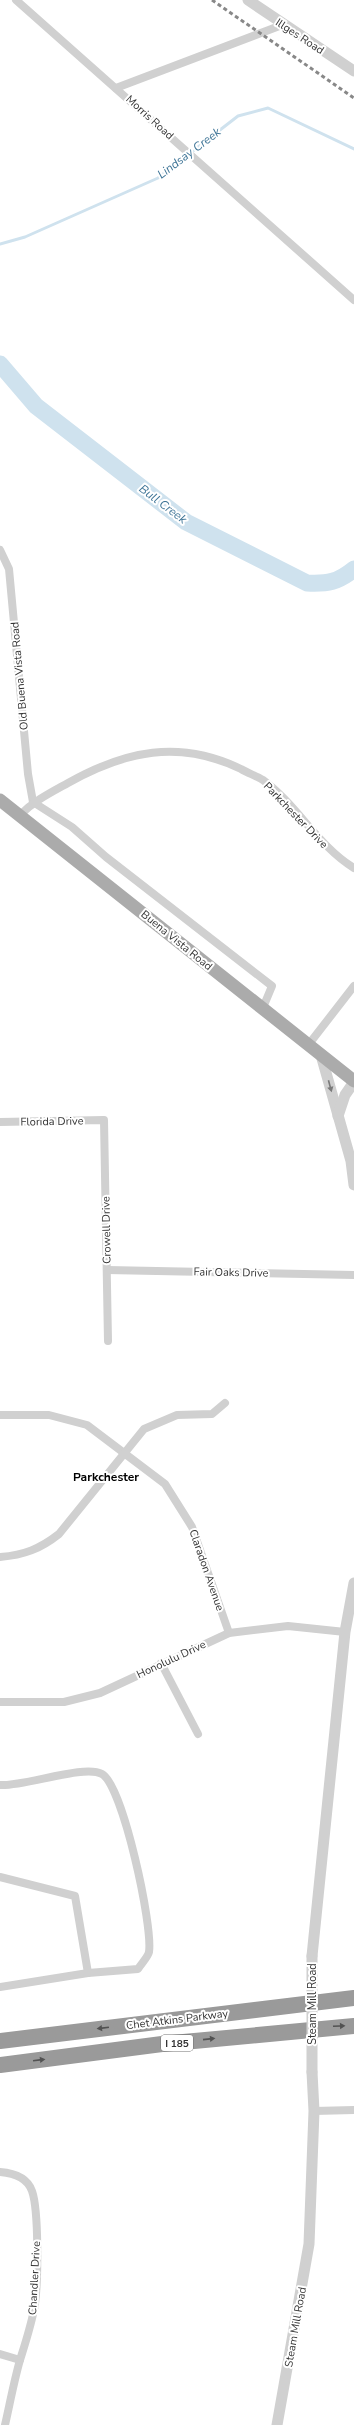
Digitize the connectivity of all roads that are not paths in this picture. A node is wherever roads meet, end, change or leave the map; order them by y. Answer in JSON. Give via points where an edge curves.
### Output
{"nodes":[{"id":1,"x":16,"y":0,"type":"edge"},
{"id":2,"x":248,"y":0,"type":"edge"},
{"id":3,"x":282,"y":25,"type":"junction"},
{"id":4,"x":354,"y":71,"type":"edge"},
{"id":5,"x":116,"y":88,"type":"junction"},
{"id":6,"x":354,"y":300,"type":"edge"},
{"id":7,"x":0,"y":550,"type":"edge"},
{"id":8,"x":0,"y":800,"type":"edge"},
{"id":9,"x":33,"y":802,"type":"junction"},
{"id":10,"x":20,"y":815,"type":"junction"},
{"id":11,"x":354,"y":868,"type":"edge"},
{"id":12,"x":354,"y":986,"type":"edge"},
{"id":13,"x":262,"y":1010,"type":"junction"},
{"id":14,"x":309,"y":1044,"type":"junction"},
{"id":15,"x":321,"y":1055,"type":"junction"},
{"id":16,"x":354,"y":1082,"type":"edge"},
{"id":17,"x":338,"y":1117,"type":"junction"},
{"id":18,"x":104,"y":1120,"type":"joint"},
{"id":19,"x":0,"y":1122,"type":"edge"},
{"id":20,"x":354,"y":1184,"type":"edge"},
{"id":21,"x":107,"y":1270,"type":"junction"},
{"id":22,"x":354,"y":1275,"type":"edge"},
{"id":23,"x":108,"y":1341,"type":"dead end"},
{"id":24,"x":225,"y":1403,"type":"dead end"},
{"id":25,"x":0,"y":1415,"type":"edge"},
{"id":26,"x":125,"y":1452,"type":"junction"},
{"id":27,"x":0,"y":1557,"type":"edge"},
{"id":28,"x":354,"y":1583,"type":"edge"},
{"id":29,"x":345,"y":1632,"type":"junction"},
{"id":30,"x":228,"y":1633,"type":"junction"},
{"id":31,"x":161,"y":1663,"type":"junction"},
{"id":32,"x":0,"y":1702,"type":"edge"},
{"id":33,"x":198,"y":1734,"type":"dead end"},
{"id":34,"x":0,"y":1785,"type":"edge"},
{"id":35,"x":0,"y":1877,"type":"edge"},
{"id":36,"x":88,"y":1973,"type":"junction"},
{"id":37,"x":0,"y":1987,"type":"edge"},
{"id":38,"x":354,"y":1998,"type":"edge"},
{"id":39,"x":354,"y":2026,"type":"edge"},
{"id":40,"x":0,"y":2041,"type":"edge"},
{"id":41,"x":0,"y":2064,"type":"edge"},
{"id":42,"x":354,"y":2110,"type":"edge"},
{"id":43,"x":314,"y":2111,"type":"junction"},
{"id":44,"x":0,"y":2172,"type":"edge"},
{"id":45,"x":0,"y":2354,"type":"edge"},
{"id":46,"x":20,"y":2360,"type":"junction"},
{"id":47,"x":5,"y":2425,"type":"edge"},
{"id":48,"x":277,"y":2425,"type":"edge"}],
"edges":[{"from":1,"to":5,"type":"street","name":"Morris Road"},
{"from":2,"to":3,"type":"street","name":"Illges Road"},
{"from":3,"to":4,"type":"street","name":"Illges Road"},
{"from":3,"to":5,"type":"street"},
{"from":5,"to":6,"type":"street","name":"Morris Road"},
{"from":7,"to":9,"type":"street","name":"Old Buena Vista Road","via":[[9,569],[28,774]]},
{"from":8,"to":10,"type":"main road","name":"Buena Vista Road"},
{"from":9,"to":10,"type":"street","name":"Parkchester Drive"},
{"from":9,"to":11,"type":"street","name":"Parkchester Drive","via":[[93,769],[135,755],[182,751],[225,762],[262,780],[338,858]]},
{"from":9,"to":13,"type":"street","via":[[72,827],[106,857],[272,986]]},
{"from":10,"to":13,"type":"main road","name":"Buena Vista Road"},
{"from":12,"to":14,"type":"street"},
{"from":13,"to":14,"type":"main road","name":"Buena Vista Road"},
{"from":14,"to":15,"type":"main road","name":"Buena Vista Road"},
{"from":15,"to":16,"type":"main road","name":"Buena Vista Road"},
{"from":15,"to":17,"type":"street","one_way":true},
{"from":16,"to":17,"type":"street","via":[[345,1095]]},
{"from":17,"to":20,"type":"street","via":[[351,1162]]},
{"from":18,"to":19,"type":"street","name":"Florida Drive"},
{"from":18,"to":21,"type":"street","name":"Crowell Drive"},
{"from":21,"to":22,"type":"street","name":"Fair Oaks Drive"},
{"from":21,"to":23,"type":"street","name":"Crowell Drive"},
{"from":24,"to":26,"type":"street","via":[[212,1414],[178,1415],[144,1429]]},
{"from":25,"to":26,"type":"street","name":"Claradon Avenue","via":[[49,1415],[86,1425]]},
{"from":26,"to":27,"type":"street","via":[[59,1534],[42,1547],[28,1553]]},
{"from":26,"to":30,"type":"street","name":"Claradon Avenue","via":[[165,1484],[192,1527]]},
{"from":28,"to":29,"type":"street","name":"Steam Mill Road"},
{"from":29,"to":30,"type":"street","name":"Honolulu Drive","via":[[288,1626]]},
{"from":29,"to":43,"type":"street","name":"Steam Mill Road","bridge":true,"via":[[312,1956]]},
{"from":30,"to":31,"type":"street","name":"Honolulu Drive"},
{"from":31,"to":32,"type":"street","name":"Honolulu Drive","via":[[100,1693],[64,1702]]},
{"from":31,"to":33,"type":"street"},
{"from":34,"to":36,"type":"street","via":[[94,1771],[109,1780],[132,1842],[150,1932],[149,1953],[138,1969]]},
{"from":35,"to":36,"type":"street","via":[[75,1896]]},
{"from":36,"to":37,"type":"street"},
{"from":38,"to":40,"type":"highway","name":"Chet Atkins Parkway","number":"I 185","one_way":true},
{"from":41,"to":39,"type":"highway","number":"I 185","one_way":true,"via":[[162,2044]]},
{"from":42,"to":43,"type":"street"},
{"from":43,"to":48,"type":"street","name":"Steam Mill Road","via":[[309,2244]]},
{"from":44,"to":46,"type":"street","name":"Chandler Drive","via":[[13,2173],[25,2181],[32,2190],[34,2203],[35,2303],[30,2330]]},
{"from":45,"to":46,"type":"street"},
{"from":46,"to":47,"type":"street","name":"Chandler Drive"}]}
